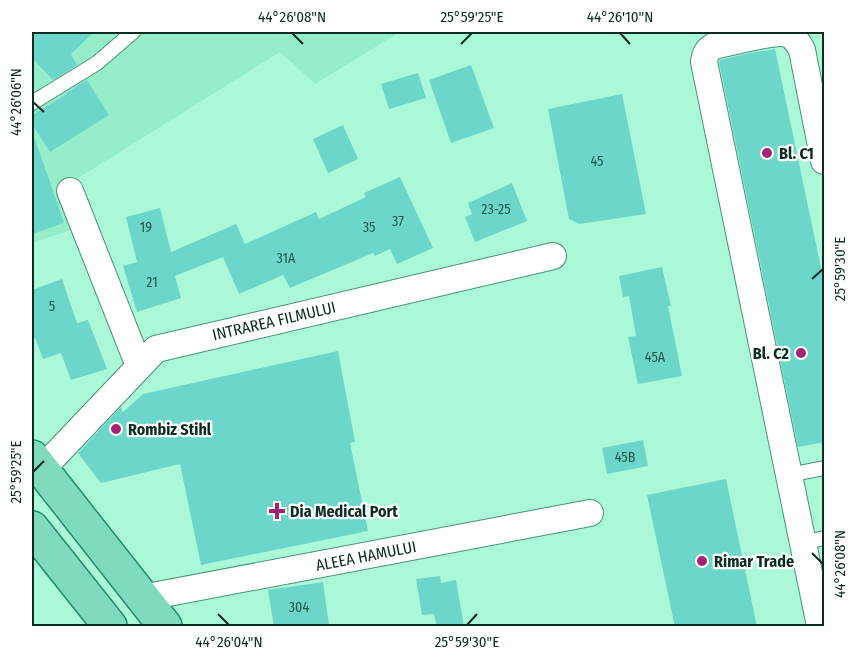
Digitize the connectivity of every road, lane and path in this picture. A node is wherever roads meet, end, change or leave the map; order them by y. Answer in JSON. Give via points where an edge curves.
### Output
{"nodes":[{"id":1,"x":133,"y":32,"type":"edge"},
{"id":2,"x":32,"y":103,"type":"edge"},
{"id":3,"x":825,"y":161,"type":"edge"},
{"id":4,"x":70,"y":191,"type":"dead end"},
{"id":5,"x":553,"y":256,"type":"dead end"},
{"id":6,"x":139,"y":366,"type":"junction"},
{"id":7,"x":37,"y":463,"type":"edge"},
{"id":8,"x":825,"y":468,"type":"edge"},
{"id":9,"x":789,"y":475,"type":"junction"},
{"id":10,"x":590,"y":513,"type":"dead end"},
{"id":11,"x":32,"y":528,"type":"edge"},
{"id":12,"x":814,"y":540,"type":"edge"},
{"id":13,"x":142,"y":598,"type":"junction"},
{"id":14,"x":110,"y":627,"type":"edge"},
{"id":15,"x":165,"y":627,"type":"edge"},
{"id":16,"x":820,"y":627,"type":"edge"}],
"edges":[{"from":1,"to":2,"type":"lane","via":[[97,63]]},
{"from":3,"to":9,"type":"street","via":[[798,42],[783,33],[709,49],[704,62]]},
{"from":4,"to":6,"type":"street"},
{"from":5,"to":6,"type":"street","name":"INTRAREA FILMULUI","via":[[156,349]]},
{"from":6,"to":7,"type":"street","name":"INTRAREA FILMULUI"},
{"from":7,"to":13,"type":"main road"},
{"from":8,"to":9,"type":"lane"},
{"from":9,"to":12,"type":"street"},
{"from":10,"to":13,"type":"street","name":"ALEEA HAMULUI"},
{"from":11,"to":14,"type":"main road"},
{"from":12,"to":16,"type":"street"},
{"from":13,"to":15,"type":"main road"}]}
